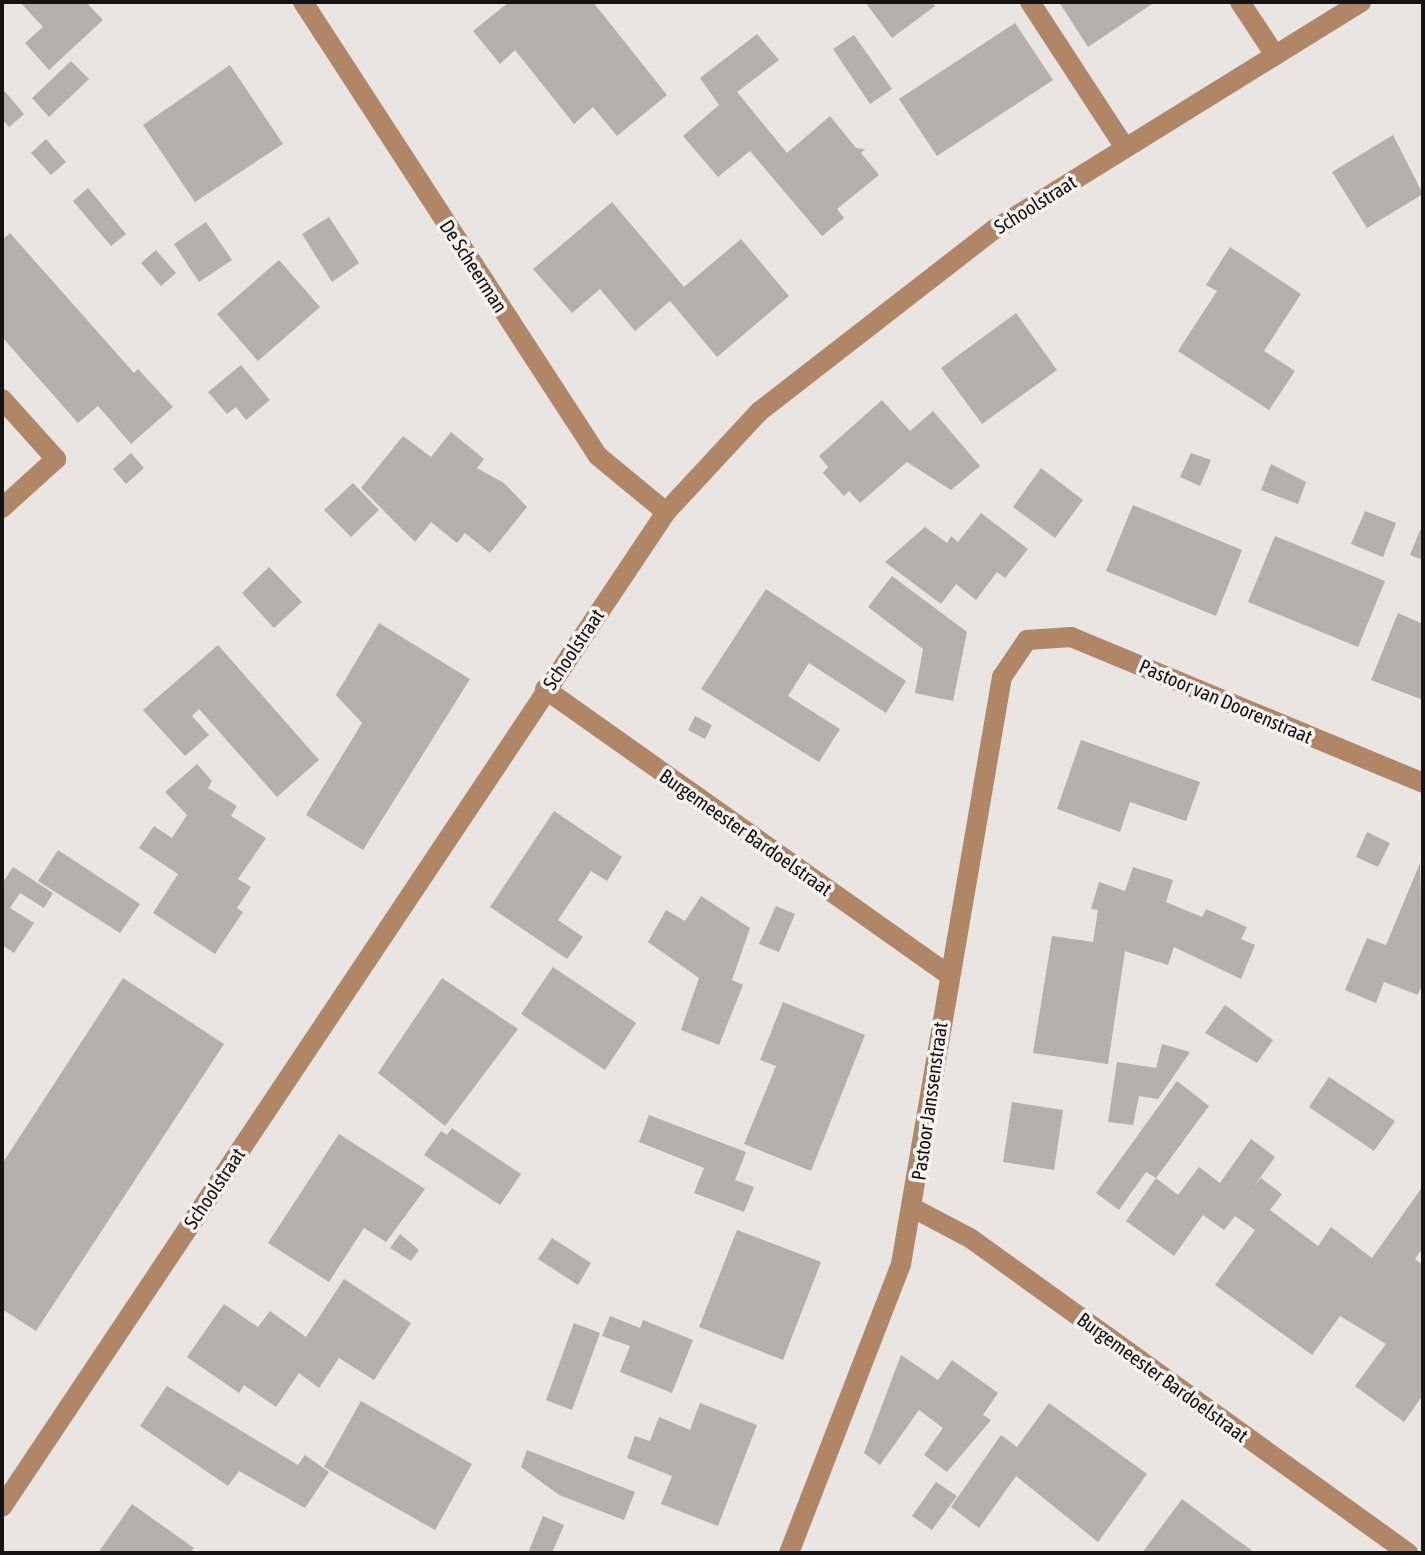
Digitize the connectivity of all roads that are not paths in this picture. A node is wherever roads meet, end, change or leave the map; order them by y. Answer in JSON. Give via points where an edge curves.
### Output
{"nodes":[{"id":1,"x":303,"y":2,"type":"edge"},
{"id":2,"x":1030,"y":2,"type":"edge"},
{"id":3,"x":1240,"y":2,"type":"edge"},
{"id":4,"x":1361,"y":2,"type":"edge"},
{"id":5,"x":1275,"y":55,"type":"junction"},
{"id":6,"x":1125,"y":148,"type":"junction"},
{"id":7,"x":2,"y":399,"type":"edge"},
{"id":8,"x":2,"y":508,"type":"edge"},
{"id":9,"x":666,"y":512,"type":"junction"},
{"id":10,"x":1027,"y":640,"type":"joint"},
{"id":11,"x":545,"y":689,"type":"junction"},
{"id":12,"x":1423,"y":783,"type":"edge"},
{"id":13,"x":947,"y":974,"type":"junction"},
{"id":14,"x":913,"y":1208,"type":"junction"},
{"id":15,"x":5,"y":1498,"type":"edge"},
{"id":16,"x":789,"y":1553,"type":"edge"},
{"id":17,"x":1408,"y":1553,"type":"edge"}],
"edges":[{"from":1,"to":9,"type":"street","name":"De Scheerman","via":[[598,456]]},
{"from":2,"to":6,"type":"street"},
{"from":3,"to":5,"type":"street"},
{"from":4,"to":5,"type":"street","name":"Schoolstraat"},
{"from":5,"to":6,"type":"street","name":"Schoolstraat"},
{"from":6,"to":9,"type":"street","name":"Schoolstraat","via":[[995,229],[859,330],[760,411]]},
{"from":7,"to":8,"type":"street","via":[[56,459]]},
{"from":9,"to":11,"type":"street","name":"Schoolstraat"},
{"from":10,"to":12,"type":"street","name":"Pastoor van Doorenstraat","via":[[1071,637]]},
{"from":10,"to":13,"type":"street","name":"Pastoor Janssenstraat","via":[[1002,677]]},
{"from":11,"to":13,"type":"street","name":"Burgemeester Bardoelstraat"},
{"from":11,"to":15,"type":"street","name":"Schoolstraat"},
{"from":13,"to":14,"type":"street","name":"Pastoor Janssenstraat"},
{"from":14,"to":16,"type":"street","name":"Pastoor Janssenstraat","via":[[901,1264]]},
{"from":14,"to":17,"type":"street","name":"Burgemeester Bardoelstraat","via":[[970,1238]]}]}
